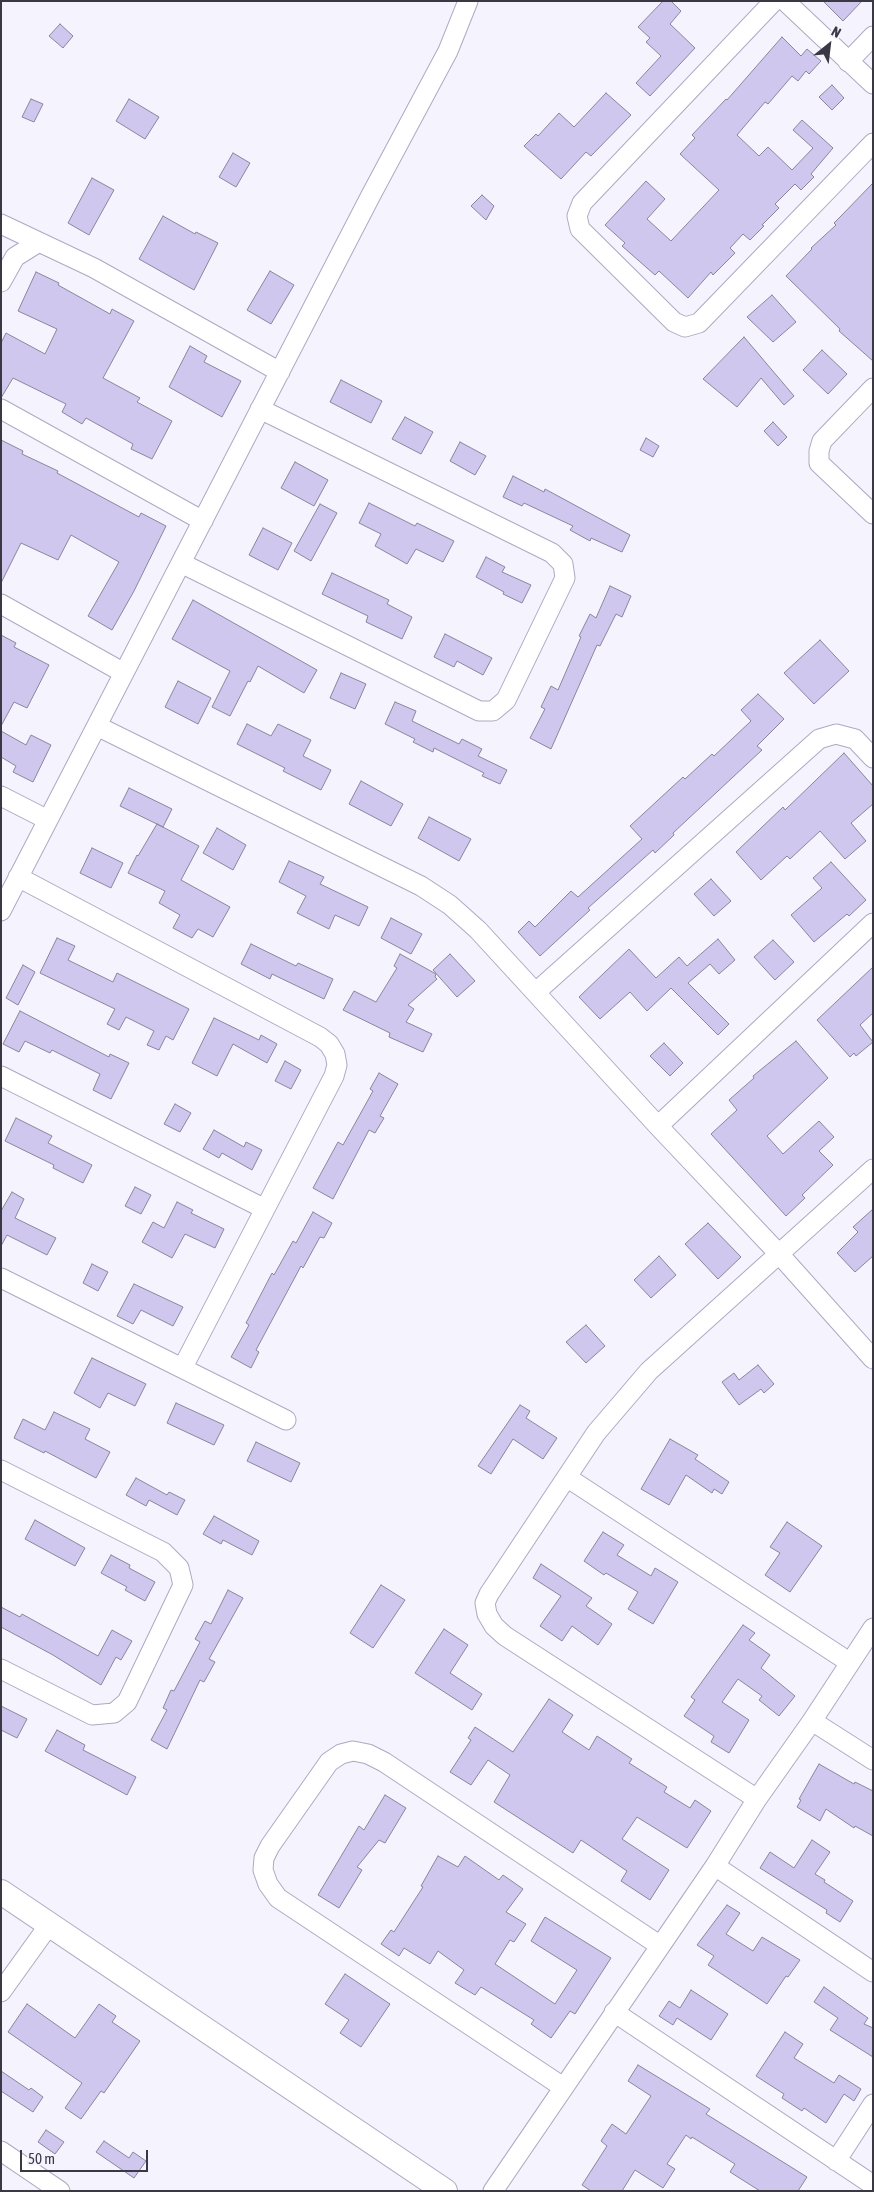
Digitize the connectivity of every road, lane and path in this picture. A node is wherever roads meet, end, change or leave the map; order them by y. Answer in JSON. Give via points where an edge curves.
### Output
{"nodes":[{"id":1,"x":468,"y":1,"type":"edge"},
{"id":2,"x":774,"y":1,"type":"edge"},
{"id":3,"x":785,"y":1,"type":"edge"},
{"id":4,"x":873,"y":36,"type":"edge"},
{"id":5,"x":848,"y":62,"type":"junction"},
{"id":6,"x":873,"y":84,"type":"edge"},
{"id":7,"x":873,"y":143,"type":"edge"},
{"id":8,"x":1,"y":224,"type":"edge"},
{"id":9,"x":39,"y":242,"type":"junction"},
{"id":10,"x":1,"y":282,"type":"edge"},
{"id":11,"x":280,"y":372,"type":"junction"},
{"id":12,"x":873,"y":388,"type":"edge"},
{"id":13,"x":1,"y":409,"type":"edge"},
{"id":14,"x":260,"y":409,"type":"junction"},
{"id":15,"x":873,"y":514,"type":"edge"},
{"id":16,"x":203,"y":521,"type":"junction"},
{"id":17,"x":181,"y":563,"type":"junction"},
{"id":18,"x":1,"y":604,"type":"edge"},
{"id":19,"x":124,"y":673,"type":"junction"},
{"id":20,"x":97,"y":726,"type":"junction"},
{"id":21,"x":873,"y":758,"type":"edge"},
{"id":22,"x":1,"y":796,"type":"edge"},
{"id":23,"x":48,"y":820,"type":"junction"},
{"id":24,"x":18,"y":877,"type":"junction"},
{"id":25,"x":1,"y":911,"type":"edge"},
{"id":26,"x":873,"y":923,"type":"edge"},
{"id":27,"x":536,"y":992,"type":"junction"},
{"id":28,"x":1,"y":1076,"type":"edge"},
{"id":29,"x":658,"y":1126,"type":"junction"},
{"id":30,"x":873,"y":1169,"type":"edge"},
{"id":31,"x":263,"y":1208,"type":"junction"},
{"id":32,"x":780,"y":1255,"type":"junction"},
{"id":33,"x":1,"y":1278,"type":"edge"},
{"id":34,"x":873,"y":1359,"type":"edge"},
{"id":35,"x":183,"y":1368,"type":"junction"},
{"id":36,"x":286,"y":1420,"type":"dead end"},
{"id":37,"x":1,"y":1470,"type":"edge"},
{"id":38,"x":568,"y":1478,"type":"junction"},
{"id":39,"x":873,"y":1628,"type":"edge"},
{"id":40,"x":849,"y":1662,"type":"junction"},
{"id":41,"x":1,"y":1669,"type":"edge"},
{"id":42,"x":812,"y":1721,"type":"junction"},
{"id":43,"x":873,"y":1760,"type":"edge"},
{"id":44,"x":757,"y":1799,"type":"junction"},
{"id":45,"x":715,"y":1866,"type":"junction"},
{"id":46,"x":1,"y":1892,"type":"edge"},
{"id":47,"x":49,"y":1925,"type":"junction"},
{"id":48,"x":659,"y":1945,"type":"junction"},
{"id":49,"x":873,"y":1972,"type":"edge"},
{"id":50,"x":1,"y":1992,"type":"edge"},
{"id":51,"x":614,"y":2012,"type":"junction"},
{"id":52,"x":563,"y":2087,"type":"junction"},
{"id":53,"x":873,"y":2104,"type":"edge"},
{"id":54,"x":1,"y":2152,"type":"edge"},
{"id":55,"x":836,"y":2161,"type":"junction"},
{"id":56,"x":873,"y":2185,"type":"edge"},
{"id":57,"x":60,"y":2191,"type":"edge"},
{"id":58,"x":445,"y":2191,"type":"edge"},
{"id":59,"x":493,"y":2191,"type":"edge"}],
"edges":[{"from":1,"to":11,"type":"street","via":[[448,51]]},
{"from":2,"to":7,"type":"street","via":[[582,203],[577,216],[580,229],[674,322],[685,328],[699,323]]},
{"from":3,"to":5,"type":"street"},
{"from":4,"to":5,"type":"street"},
{"from":5,"to":6,"type":"street"},
{"from":8,"to":9,"type":"street"},
{"from":9,"to":10,"type":"street","via":[[15,256]]},
{"from":9,"to":11,"type":"street","via":[[94,268]]},
{"from":11,"to":14,"type":"street"},
{"from":12,"to":15,"type":"street","via":[[822,442],[818,463]]},
{"from":13,"to":16,"type":"street"},
{"from":14,"to":16,"type":"street"},
{"from":14,"to":17,"type":"street","via":[[552,553],[563,564],[565,578],[506,700],[493,711],[479,711]]},
{"from":16,"to":17,"type":"street"},
{"from":17,"to":19,"type":"street"},
{"from":18,"to":19,"type":"street"},
{"from":19,"to":20,"type":"street"},
{"from":20,"to":23,"type":"street"},
{"from":20,"to":27,"type":"street","via":[[421,886],[450,905],[478,930]]},
{"from":21,"to":27,"type":"street","via":[[855,739],[836,734],[819,739]]},
{"from":22,"to":23,"type":"street"},
{"from":23,"to":24,"type":"street"},
{"from":24,"to":25,"type":"street"},
{"from":24,"to":31,"type":"street","via":[[329,1044],[337,1065],[334,1076]]},
{"from":26,"to":29,"type":"street"},
{"from":27,"to":29,"type":"street"},
{"from":28,"to":31,"type":"street"},
{"from":29,"to":32,"type":"street"},
{"from":30,"to":32,"type":"street"},
{"from":31,"to":35,"type":"street"},
{"from":32,"to":34,"type":"street"},
{"from":32,"to":38,"type":"street","via":[[649,1371],[596,1434]]},
{"from":33,"to":35,"type":"street"},
{"from":35,"to":36,"type":"street"},
{"from":37,"to":41,"type":"street","via":[[163,1552],[179,1568],[183,1585],[127,1702],[114,1712],[92,1715]]},
{"from":38,"to":40,"type":"street"},
{"from":38,"to":44,"type":"street","via":[[489,1594],[487,1614],[494,1626]]},
{"from":39,"to":40,"type":"street"},
{"from":40,"to":42,"type":"street"},
{"from":42,"to":43,"type":"street"},
{"from":42,"to":44,"type":"street"},
{"from":44,"to":45,"type":"street"},
{"from":45,"to":48,"type":"street"},
{"from":45,"to":49,"type":"street"},
{"from":46,"to":47,"type":"street"},
{"from":47,"to":50,"type":"street"},
{"from":47,"to":58,"type":"street"},
{"from":48,"to":51,"type":"street"},
{"from":48,"to":52,"type":"street","via":[[368,1754],[354,1751],[329,1762],[270,1846],[263,1870],[278,1898]]},
{"from":51,"to":52,"type":"street"},
{"from":51,"to":55,"type":"street"},
{"from":52,"to":59,"type":"street"},
{"from":53,"to":55,"type":"street"},
{"from":54,"to":57,"type":"street"},
{"from":55,"to":56,"type":"street"}]}
